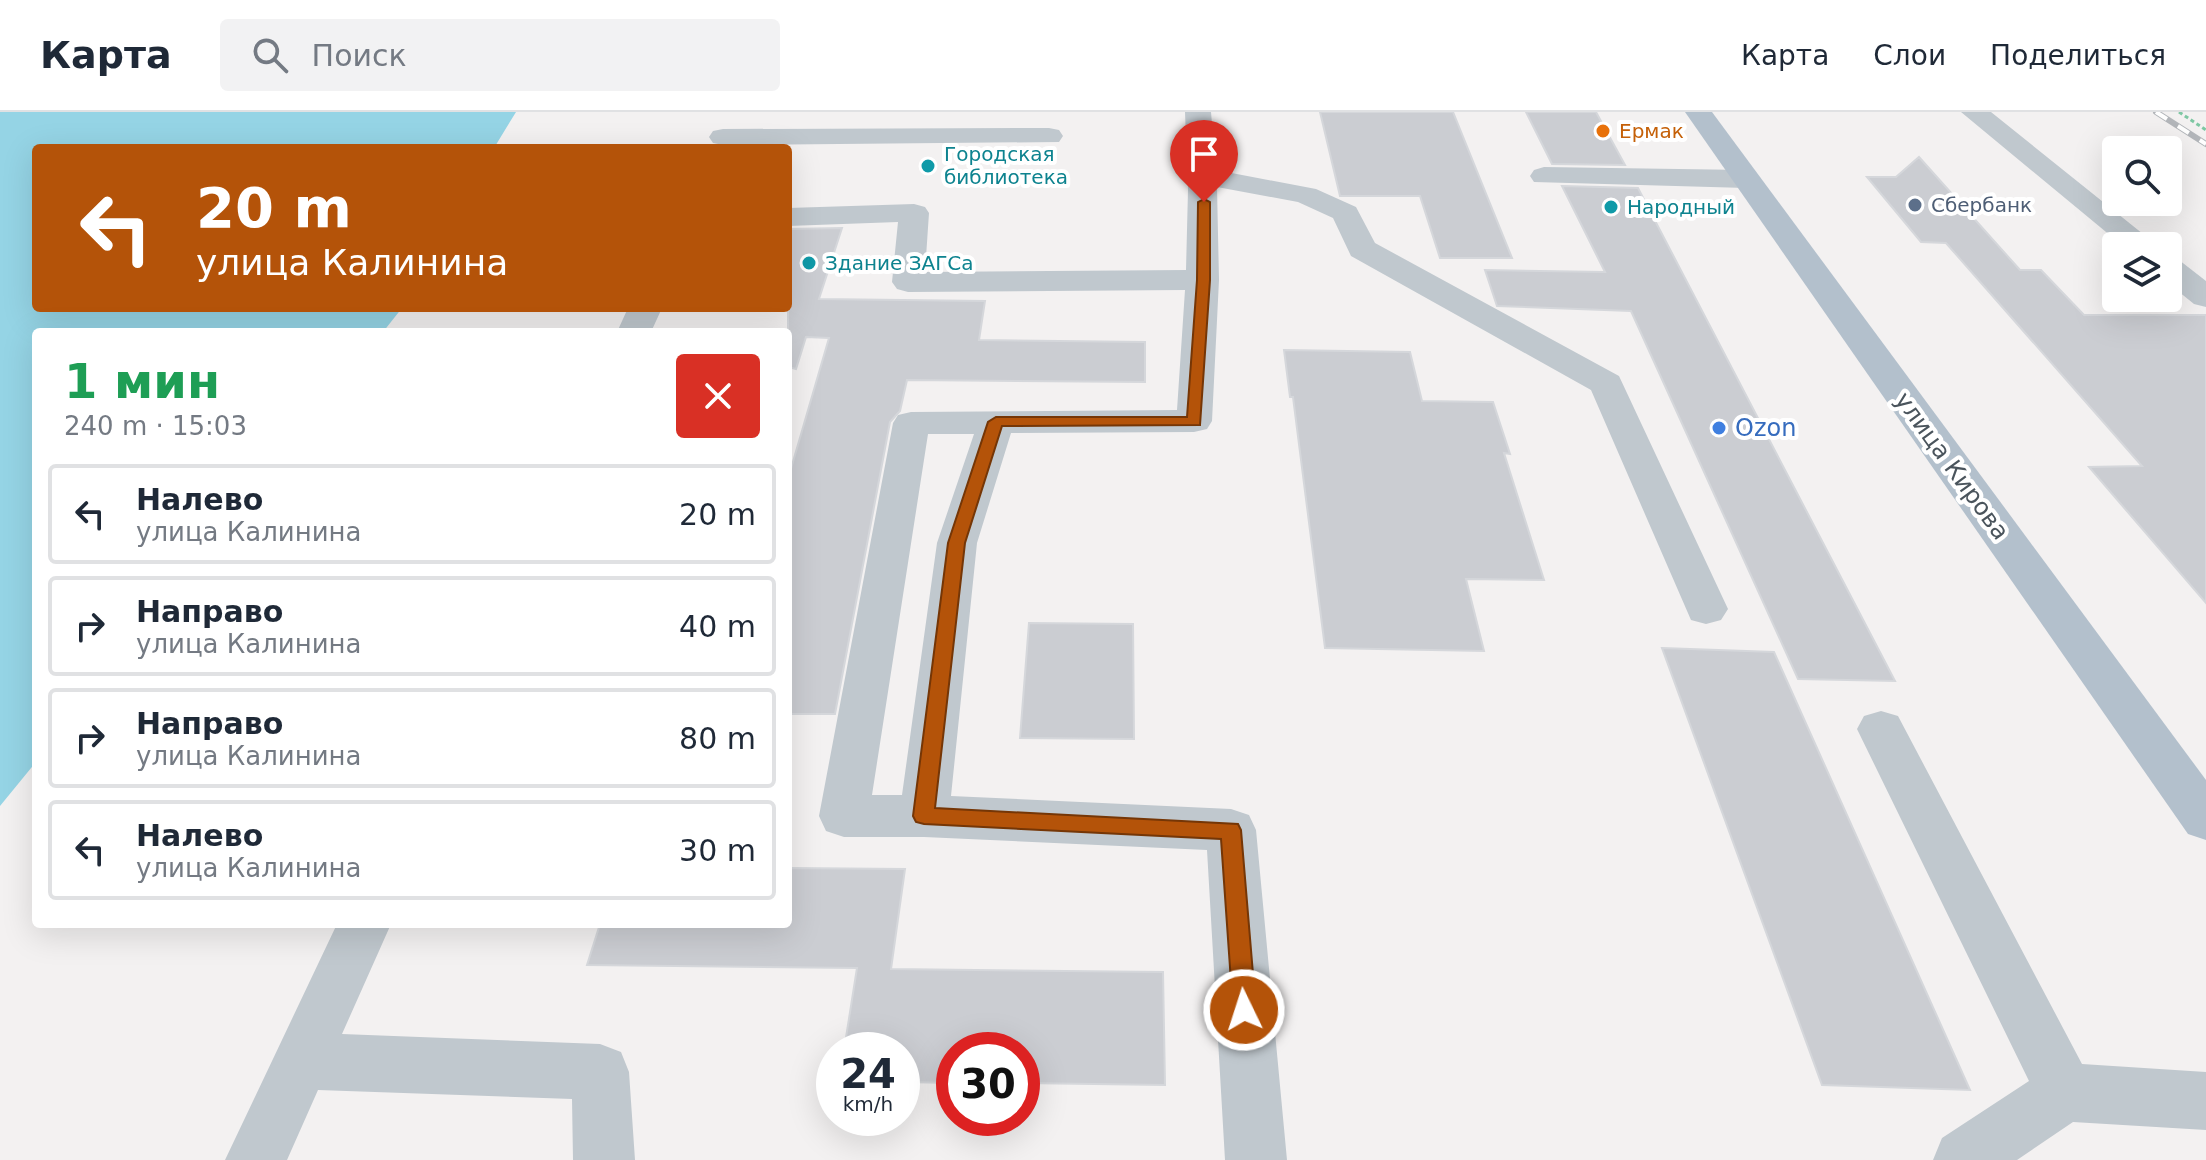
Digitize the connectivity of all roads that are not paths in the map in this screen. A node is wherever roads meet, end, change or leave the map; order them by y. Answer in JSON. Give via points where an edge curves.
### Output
{"nodes":[{"id":1,"x":1198,"y":112,"type":"edge"},
{"id":2,"x":1698,"y":112,"type":"edge"},
{"id":3,"x":1974,"y":112,"type":"edge"},
{"id":4,"x":725,"y":132,"type":"edge"},
{"id":5,"x":1049,"y":136,"type":"dead end"},
{"id":6,"x":1204,"y":176,"type":"junction"},
{"id":7,"x":1544,"y":176,"type":"dead end"},
{"id":8,"x":1746,"y":179,"type":"junction"},
{"id":9,"x":792,"y":217,"type":"edge"},
{"id":10,"x":2124,"y":232,"type":"edge"},
{"id":11,"x":2182,"y":278,"type":"edge"},
{"id":12,"x":1203,"y":280,"type":"junction"},
{"id":13,"x":2206,"y":297,"type":"edge"},
{"id":14,"x":996,"y":422,"type":"junction"},
{"id":15,"x":1706,"y":609,"type":"dead end"},
{"id":16,"x":1881,"y":729,"type":"dead end"},
{"id":17,"x":924,"y":816,"type":"junction"},
{"id":18,"x":2206,"y":819,"type":"edge"},
{"id":19,"x":362,"y":928,"type":"edge"},
{"id":20,"x":301,"y":1061,"type":"junction"},
{"id":21,"x":2065,"y":1092,"type":"junction"},
{"id":22,"x":2206,"y":1101,"type":"edge"},
{"id":23,"x":256,"y":1160,"type":"edge"},
{"id":24,"x":604,"y":1160,"type":"edge"},
{"id":25,"x":1256,"y":1160,"type":"edge"},
{"id":26,"x":1964,"y":1160,"type":"edge"}],
"edges":[{"from":1,"to":6,"type":"street"},
{"from":2,"to":8,"type":"main road","name":"улица Кирова"},
{"from":3,"to":10,"type":"street"},
{"from":4,"to":5,"type":"street"},
{"from":6,"to":12,"type":"street"},
{"from":6,"to":15,"type":"street","via":[[1306,195],[1345,213],[1362,249],[1606,384]]},
{"from":7,"to":8,"type":"street"},
{"from":8,"to":18,"type":"main road","name":"улица Кирова"},
{"from":9,"to":12,"type":"street","via":[[914,213],[908,282]]},
{"from":11,"to":13,"type":"street"},
{"from":12,"to":14,"type":"street","via":[[1194,421]]},
{"from":14,"to":17,"type":"street","via":[[957,543]]},
{"from":14,"to":17,"type":"street","via":[[911,423],[844,816]]},
{"from":16,"to":21,"type":"street"},
{"from":17,"to":25,"type":"street","via":[[1231,830]]},
{"from":19,"to":20,"type":"street"},
{"from":20,"to":23,"type":"street"},
{"from":20,"to":24,"type":"street","via":[[600,1072]]},
{"from":21,"to":22,"type":"street"},
{"from":21,"to":26,"type":"street"}]}
